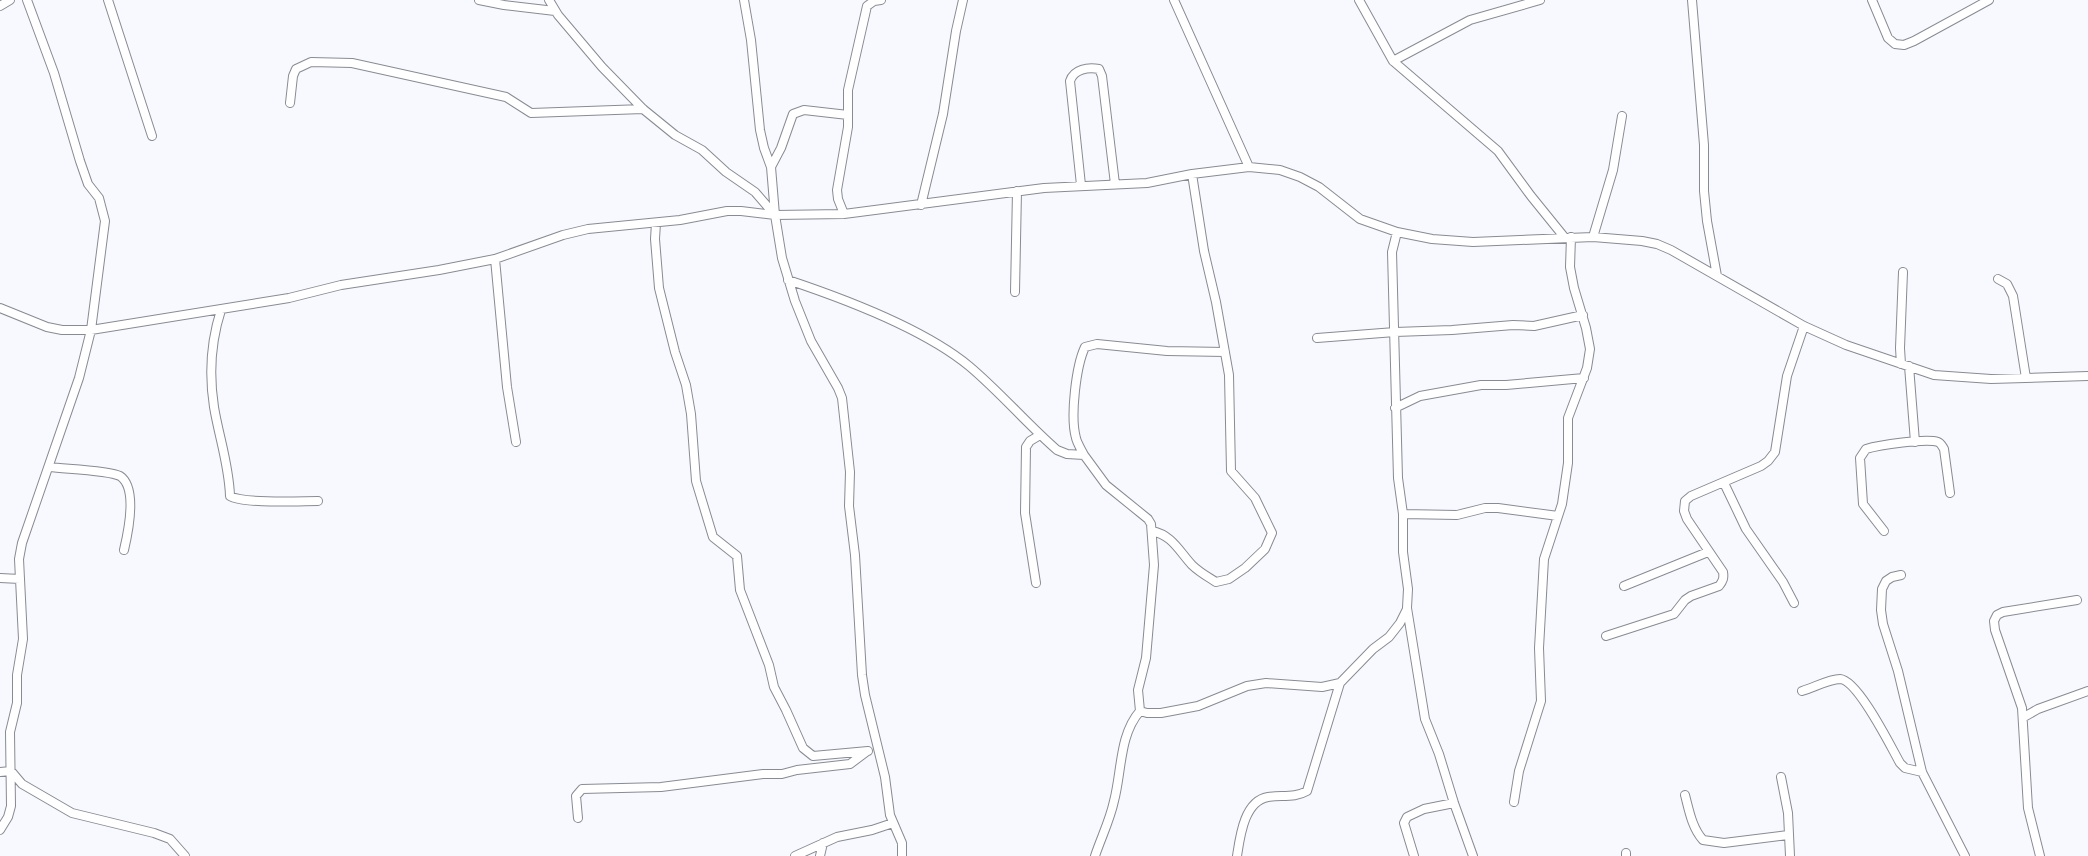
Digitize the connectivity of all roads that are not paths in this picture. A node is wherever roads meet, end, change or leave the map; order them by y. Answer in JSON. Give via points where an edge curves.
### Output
{"nodes":[{"id":1,"x":10,"y":0,"type":"edge"},
{"id":2,"x":27,"y":0,"type":"edge"},
{"id":3,"x":108,"y":0,"type":"edge"},
{"id":4,"x":479,"y":0,"type":"edge"},
{"id":5,"x":549,"y":0,"type":"edge"},
{"id":6,"x":744,"y":0,"type":"edge"},
{"id":7,"x":881,"y":0,"type":"edge"},
{"id":8,"x":964,"y":0,"type":"edge"},
{"id":9,"x":1174,"y":0,"type":"edge"},
{"id":10,"x":1359,"y":0,"type":"edge"},
{"id":11,"x":1540,"y":0,"type":"edge"},
{"id":12,"x":1692,"y":0,"type":"edge"},
{"id":13,"x":1872,"y":0,"type":"edge"},
{"id":14,"x":1989,"y":0,"type":"edge"},
{"id":15,"x":0,"y":6,"type":"edge"},
{"id":16,"x":555,"y":11,"type":"junction"},
{"id":17,"x":1393,"y":61,"type":"junction"},
{"id":18,"x":290,"y":104,"type":"dead end"},
{"id":19,"x":643,"y":109,"type":"junction"},
{"id":20,"x":848,"y":115,"type":"junction"},
{"id":21,"x":1622,"y":116,"type":"dead end"},
{"id":22,"x":152,"y":136,"type":"dead end"},
{"id":23,"x":771,"y":167,"type":"junction"},
{"id":24,"x":1249,"y":167,"type":"junction"},
{"id":25,"x":1192,"y":174,"type":"junction"},
{"id":26,"x":1115,"y":184,"type":"junction"},
{"id":27,"x":1082,"y":185,"type":"junction"},
{"id":28,"x":1017,"y":191,"type":"junction"},
{"id":29,"x":921,"y":205,"type":"junction"},
{"id":30,"x":844,"y":214,"type":"junction"},
{"id":31,"x":775,"y":215,"type":"junction"},
{"id":32,"x":656,"y":223,"type":"junction"},
{"id":33,"x":1397,"y":232,"type":"junction"},
{"id":34,"x":1593,"y":237,"type":"junction"},
{"id":35,"x":1568,"y":238,"type":"junction"},
{"id":36,"x":495,"y":259,"type":"junction"},
{"id":37,"x":1903,"y":272,"type":"dead end"},
{"id":38,"x":1717,"y":276,"type":"junction"},
{"id":39,"x":1998,"y":279,"type":"dead end"},
{"id":40,"x":788,"y":280,"type":"junction"},
{"id":41,"x":1015,"y":292,"type":"dead end"},
{"id":42,"x":0,"y":308,"type":"edge"},
{"id":43,"x":221,"y":310,"type":"junction"},
{"id":44,"x":1582,"y":315,"type":"junction"},
{"id":45,"x":1804,"y":326,"type":"junction"},
{"id":46,"x":92,"y":330,"type":"junction"},
{"id":47,"x":1395,"y":332,"type":"junction"},
{"id":48,"x":1317,"y":338,"type":"dead end"},
{"id":49,"x":1225,"y":352,"type":"junction"},
{"id":50,"x":1905,"y":365,"type":"junction"},
{"id":51,"x":2088,"y":376,"type":"edge"},
{"id":52,"x":1584,"y":378,"type":"junction"},
{"id":53,"x":2026,"y":378,"type":"junction"},
{"id":54,"x":1395,"y":408,"type":"junction"},
{"id":55,"x":1040,"y":435,"type":"junction"},
{"id":56,"x":516,"y":442,"type":"dead end"},
{"id":57,"x":1915,"y":442,"type":"junction"},
{"id":58,"x":1084,"y":455,"type":"junction"},
{"id":59,"x":50,"y":467,"type":"junction"},
{"id":60,"x":1724,"y":483,"type":"junction"},
{"id":61,"x":1950,"y":493,"type":"dead end"},
{"id":62,"x":318,"y":501,"type":"dead end"},
{"id":63,"x":1403,"y":514,"type":"junction"},
{"id":64,"x":1558,"y":516,"type":"junction"},
{"id":65,"x":1152,"y":531,"type":"junction"},
{"id":66,"x":1884,"y":531,"type":"dead end"},
{"id":67,"x":124,"y":550,"type":"dead end"},
{"id":68,"x":1708,"y":552,"type":"junction"},
{"id":69,"x":1901,"y":575,"type":"dead end"},
{"id":70,"x":0,"y":578,"type":"edge"},
{"id":71,"x":20,"y":579,"type":"junction"},
{"id":72,"x":1036,"y":583,"type":"dead end"},
{"id":73,"x":1624,"y":586,"type":"dead end"},
{"id":74,"x":2077,"y":600,"type":"dead end"},
{"id":75,"x":1794,"y":603,"type":"dead end"},
{"id":76,"x":1407,"y":608,"type":"junction"},
{"id":77,"x":1606,"y":636,"type":"dead end"},
{"id":78,"x":1340,"y":683,"type":"junction"},
{"id":79,"x":1802,"y":691,"type":"dead end"},
{"id":80,"x":2088,"y":691,"type":"edge"},
{"id":81,"x":1140,"y":710,"type":"junction"},
{"id":82,"x":2024,"y":717,"type":"junction"},
{"id":83,"x":876,"y":744,"type":"junction"},
{"id":84,"x":868,"y":751,"type":"junction"},
{"id":85,"x":11,"y":771,"type":"junction"},
{"id":86,"x":0,"y":772,"type":"edge"},
{"id":87,"x":1922,"y":772,"type":"junction"},
{"id":88,"x":1782,"y":777,"type":"dead end"},
{"id":89,"x":1685,"y":795,"type":"dead end"},
{"id":90,"x":1514,"y":802,"type":"dead end"},
{"id":91,"x":1454,"y":803,"type":"junction"},
{"id":92,"x":578,"y":818,"type":"dead end"},
{"id":93,"x":893,"y":824,"type":"junction"},
{"id":94,"x":0,"y":830,"type":"edge"},
{"id":95,"x":1788,"y":835,"type":"junction"},
{"id":96,"x":822,"y":843,"type":"junction"},
{"id":97,"x":186,"y":856,"type":"edge"},
{"id":98,"x":795,"y":856,"type":"edge"},
{"id":99,"x":820,"y":856,"type":"edge"},
{"id":100,"x":902,"y":856,"type":"edge"},
{"id":101,"x":1095,"y":856,"type":"edge"},
{"id":102,"x":1237,"y":856,"type":"edge"},
{"id":103,"x":1414,"y":856,"type":"edge"},
{"id":104,"x":1472,"y":856,"type":"edge"},
{"id":105,"x":1790,"y":856,"type":"edge"},
{"id":106,"x":1965,"y":856,"type":"edge"},
{"id":107,"x":2040,"y":856,"type":"edge"}],
"edges":[{"from":1,"to":15,"type":"street"},
{"from":2,"to":46,"type":"street","via":[[54,73],[88,184],[99,198],[105,221]]},
{"from":3,"to":22,"type":"street"},
{"from":4,"to":16,"type":"street"},
{"from":5,"to":16,"type":"street"},
{"from":6,"to":23,"type":"street","via":[[751,40],[760,130]]},
{"from":7,"to":20,"type":"street","via":[[866,6],[848,90]]},
{"from":8,"to":29,"type":"street","via":[[956,31],[943,114]]},
{"from":9,"to":24,"type":"street"},
{"from":10,"to":17,"type":"street"},
{"from":11,"to":17,"type":"street","via":[[1470,20]]},
{"from":12,"to":38,"type":"street","via":[[1704,145],[1704,191]]},
{"from":13,"to":14,"type":"street","via":[[1888,38],[1895,44],[1904,45]]},
{"from":16,"to":19,"type":"street","via":[[602,67]]},
{"from":17,"to":35,"type":"street","via":[[1498,151],[1531,196]]},
{"from":18,"to":19,"type":"street","via":[[296,69],[311,62],[323,61],[352,63],[472,89],[506,98],[531,113]]},
{"from":19,"to":31,"type":"street","via":[[675,135],[702,150],[726,172],[755,192]]},
{"from":20,"to":23,"type":"street","via":[[811,110],[793,114]]},
{"from":20,"to":30,"type":"street","via":[[837,190]]},
{"from":21,"to":34,"type":"street","via":[[1615,159]]},
{"from":23,"to":31,"type":"street"},
{"from":24,"to":25,"type":"street"},
{"from":24,"to":33,"type":"street","via":[[1280,170],[1300,177],[1319,187],[1360,218],[1375,226]]},
{"from":25,"to":26,"type":"street","via":[[1147,183]]},
{"from":25,"to":49,"type":"street","via":[[1204,251]]},
{"from":26,"to":27,"type":"street"},
{"from":26,"to":27,"type":"street","via":[[1102,76],[1099,69],[1095,68],[1076,71],[1070,81]]},
{"from":27,"to":28,"type":"street"},
{"from":28,"to":29,"type":"street"},
{"from":28,"to":41,"type":"street"},
{"from":29,"to":30,"type":"street"},
{"from":30,"to":31,"type":"street"},
{"from":31,"to":32,"type":"street","via":[[727,211]]},
{"from":31,"to":40,"type":"street"},
{"from":32,"to":36,"type":"street","via":[[588,229]]},
{"from":32,"to":84,"type":"street","via":[[659,288],[686,385],[691,414],[695,474],[713,536],[737,556],[740,590],[745,605],[769,665],[774,687],[803,748],[813,756]]},
{"from":33,"to":35,"type":"street","via":[[1452,242]]},
{"from":33,"to":47,"type":"street","via":[[1392,252]]},
{"from":34,"to":35,"type":"street"},
{"from":34,"to":38,"type":"street","via":[[1657,244]]},
{"from":35,"to":44,"type":"street","via":[[1570,266]]},
{"from":36,"to":43,"type":"street","via":[[341,285],[289,298]]},
{"from":36,"to":56,"type":"street","via":[[507,387]]},
{"from":37,"to":50,"type":"street","via":[[1900,348]]},
{"from":38,"to":45,"type":"street"},
{"from":39,"to":53,"type":"street","via":[[2007,284],[2013,296]]},
{"from":40,"to":55,"type":"street","via":[[829,293],[881,316],[940,347],[968,365]]},
{"from":40,"to":83,"type":"street","via":[[811,341],[842,398],[849,465],[849,506],[855,555],[862,675]]},
{"from":42,"to":46,"type":"street","via":[[47,327]]},
{"from":43,"to":46,"type":"street"},
{"from":43,"to":62,"type":"street","via":[[214,332],[211,362],[214,407],[229,476],[230,496],[256,500]]},
{"from":44,"to":47,"type":"street","via":[[1534,326]]},
{"from":44,"to":52,"type":"street","via":[[1590,350]]},
{"from":45,"to":50,"type":"street","via":[[1846,345]]},
{"from":45,"to":60,"type":"street","via":[[1788,376],[1775,452],[1760,466]]},
{"from":46,"to":59,"type":"street"},
{"from":47,"to":48,"type":"street"},
{"from":47,"to":54,"type":"street"},
{"from":49,"to":58,"type":"street","via":[[1167,351],[1097,344],[1085,347],[1075,392],[1074,415],[1076,438]]},
{"from":49,"to":65,"type":"street","via":[[1230,385],[1230,465],[1255,498],[1272,533],[1266,549],[1229,580],[1216,582],[1193,567],[1173,540],[1162,533]]},
{"from":50,"to":53,"type":"street","via":[[1934,375],[1949,377]]},
{"from":50,"to":57,"type":"street"},
{"from":51,"to":53,"type":"street"},
{"from":52,"to":54,"type":"street","via":[[1481,385],[1420,396]]},
{"from":52,"to":64,"type":"street","via":[[1568,418],[1568,462]]},
{"from":54,"to":63,"type":"street","via":[[1398,478]]},
{"from":55,"to":58,"type":"street","via":[[1057,450],[1067,454]]},
{"from":55,"to":72,"type":"street","via":[[1026,447],[1025,513]]},
{"from":57,"to":61,"type":"street","via":[[1941,443]]},
{"from":57,"to":66,"type":"street","via":[[1872,447],[1862,452],[1860,458],[1863,504]]},
{"from":58,"to":65,"type":"street","via":[[1106,485],[1148,519]]},
{"from":59,"to":67,"type":"street","via":[[110,473],[120,477],[128,486],[130,505]]},
{"from":59,"to":71,"type":"street","via":[[22,543],[19,559]]},
{"from":60,"to":68,"type":"street","via":[[1691,496],[1685,501],[1684,511],[1687,519]]},
{"from":60,"to":75,"type":"street","via":[[1746,529],[1783,582]]},
{"from":63,"to":64,"type":"street","via":[[1457,515],[1485,508],[1498,508]]},
{"from":63,"to":76,"type":"street"},
{"from":64,"to":90,"type":"street","via":[[1544,559],[1539,648],[1541,701],[1519,771]]},
{"from":65,"to":81,"type":"street","via":[[1154,565],[1146,658],[1138,690]]},
{"from":68,"to":73,"type":"street"},
{"from":68,"to":77,"type":"street","via":[[1723,572],[1724,577],[1719,586],[1691,596],[1674,614]]},
{"from":69,"to":87,"type":"street","via":[[1886,581],[1882,589],[1880,610],[1898,671]]},
{"from":70,"to":71,"type":"street"},
{"from":71,"to":85,"type":"street","via":[[23,639],[17,675],[17,703],[10,732]]},
{"from":74,"to":82,"type":"street","via":[[1997,615],[1994,621]]},
{"from":76,"to":78,"type":"street","via":[[1389,637],[1373,649]]},
{"from":76,"to":91,"type":"street","via":[[1425,719]]},
{"from":78,"to":81,"type":"street","via":[[1322,687],[1266,683],[1247,686],[1198,706],[1161,713],[1146,713]]},
{"from":78,"to":102,"type":"street","via":[[1307,791],[1300,795],[1262,799],[1243,822]]},
{"from":79,"to":87,"type":"street","via":[[1835,680],[1846,681],[1856,690],[1873,714],[1900,763],[1905,768]]},
{"from":80,"to":82,"type":"street","via":[[2038,709]]},
{"from":81,"to":101,"type":"street","via":[[1133,719],[1123,751],[1114,801]]},
{"from":82,"to":107,"type":"street","via":[[2028,808]]},
{"from":83,"to":84,"type":"street"},
{"from":83,"to":93,"type":"street"},
{"from":84,"to":92,"type":"street","via":[[850,764],[782,774],[763,774],[661,787],[582,789],[576,796]]},
{"from":85,"to":86,"type":"street"},
{"from":85,"to":94,"type":"street","via":[[11,806]]},
{"from":85,"to":97,"type":"street","via":[[22,784],[72,813],[170,839]]},
{"from":87,"to":106,"type":"street"},
{"from":88,"to":95,"type":"street"},
{"from":89,"to":95,"type":"street","via":[[1692,820],[1702,840],[1724,843]]},
{"from":91,"to":103,"type":"street","via":[[1424,809],[1407,817],[1404,823]]},
{"from":91,"to":104,"type":"street"},
{"from":93,"to":96,"type":"street"},
{"from":93,"to":100,"type":"street","via":[[902,843]]},
{"from":95,"to":105,"type":"street"},
{"from":96,"to":98,"type":"street"},
{"from":96,"to":99,"type":"street"}]}
